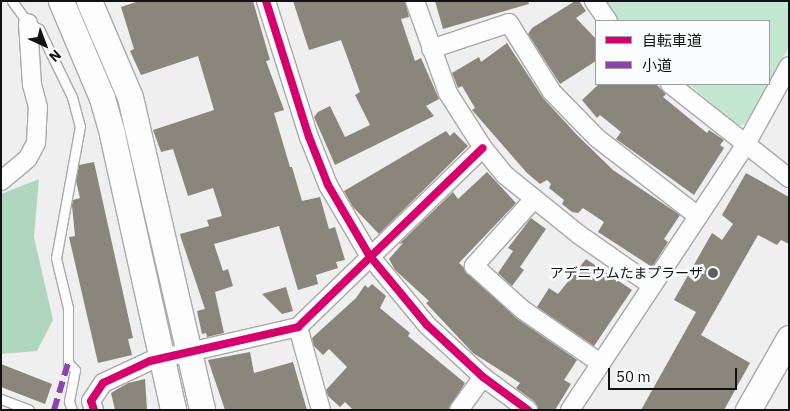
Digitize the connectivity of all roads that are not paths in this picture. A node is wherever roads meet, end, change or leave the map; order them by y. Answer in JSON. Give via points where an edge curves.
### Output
{"nodes":[{"id":1,"x":12,"y":1,"type":"edge"},
{"id":2,"x":61,"y":1,"type":"edge"},
{"id":3,"x":89,"y":1,"type":"edge"},
{"id":4,"x":266,"y":1,"type":"edge"},
{"id":5,"x":415,"y":1,"type":"edge"},
{"id":6,"x":594,"y":1,"type":"edge"},
{"id":7,"x":607,"y":20,"type":"edge"},
{"id":8,"x":28,"y":23,"type":"junction"},
{"id":9,"x":431,"y":49,"type":"junction"},
{"id":10,"x":789,"y":66,"type":"edge"},
{"id":11,"x":671,"y":85,"type":"edge"},
{"id":12,"x":746,"y":144,"type":"junction"},
{"id":13,"x":483,"y":148,"type":"junction"},
{"id":14,"x":789,"y":178,"type":"edge"},
{"id":15,"x":1,"y":181,"type":"edge"},
{"id":16,"x":533,"y":200,"type":"junction"},
{"id":17,"x":698,"y":216,"type":"junction"},
{"id":18,"x":369,"y":256,"type":"junction"},
{"id":19,"x":651,"y":286,"type":"junction"},
{"id":20,"x":298,"y":327,"type":"junction"},
{"id":21,"x":789,"y":338,"type":"edge"},
{"id":22,"x":188,"y":351,"type":"junction"},
{"id":23,"x":161,"y":358,"type":"junction"},
{"id":24,"x":600,"y":364,"type":"junction"},
{"id":25,"x":483,"y":377,"type":"junction"},
{"id":26,"x":1,"y":399,"type":"edge"},
{"id":27,"x":29,"y":410,"type":"edge"},
{"id":28,"x":72,"y":410,"type":"edge"},
{"id":29,"x":94,"y":410,"type":"edge"},
{"id":30,"x":173,"y":410,"type":"edge"},
{"id":31,"x":202,"y":410,"type":"edge"},
{"id":32,"x":321,"y":410,"type":"edge"},
{"id":33,"x":459,"y":410,"type":"edge"},
{"id":34,"x":528,"y":410,"type":"edge"},
{"id":35,"x":570,"y":410,"type":"edge"},
{"id":36,"x":748,"y":410,"type":"edge"}],
"edges":[{"from":1,"to":8,"type":"lane"},
{"from":2,"to":23,"type":"street","via":[[102,98]]},
{"from":3,"to":22,"type":"street","via":[[130,97]]},
{"from":4,"to":18,"type":"street","via":[[325,177]]},
{"from":5,"to":9,"type":"street"},
{"from":6,"to":7,"type":"street"},
{"from":8,"to":15,"type":"street","via":[[32,85],[38,107],[36,143],[28,158]]},
{"from":8,"to":28,"type":"lane","via":[[40,29],[72,97],[80,126],[56,258],[68,308],[68,363],[75,370],[69,401]]},
{"from":9,"to":13,"type":"street","via":[[448,93]]},
{"from":9,"to":17,"type":"street","via":[[509,23],[552,92],[597,138]]},
{"from":10,"to":12,"type":"street"},
{"from":11,"to":12,"type":"street"},
{"from":12,"to":14,"type":"street"},
{"from":12,"to":17,"type":"street"},
{"from":13,"to":16,"type":"street","via":[[504,175]]},
{"from":13,"to":18,"type":"street"},
{"from":16,"to":19,"type":"street"},
{"from":16,"to":24,"type":"street","via":[[474,266],[523,310]]},
{"from":17,"to":19,"type":"street"},
{"from":18,"to":20,"type":"street"},
{"from":18,"to":25,"type":"street","via":[[427,325]]},
{"from":19,"to":24,"type":"street"},
{"from":20,"to":22,"type":"street"},
{"from":20,"to":32,"type":"street"},
{"from":21,"to":36,"type":"street"},
{"from":22,"to":23,"type":"street"},
{"from":22,"to":31,"type":"street"},
{"from":23,"to":29,"type":"street","via":[[103,383],[91,400]]},
{"from":23,"to":30,"type":"street"},
{"from":24,"to":35,"type":"street"},
{"from":25,"to":33,"type":"street"},
{"from":25,"to":34,"type":"street"},
{"from":26,"to":27,"type":"lane"}]}
